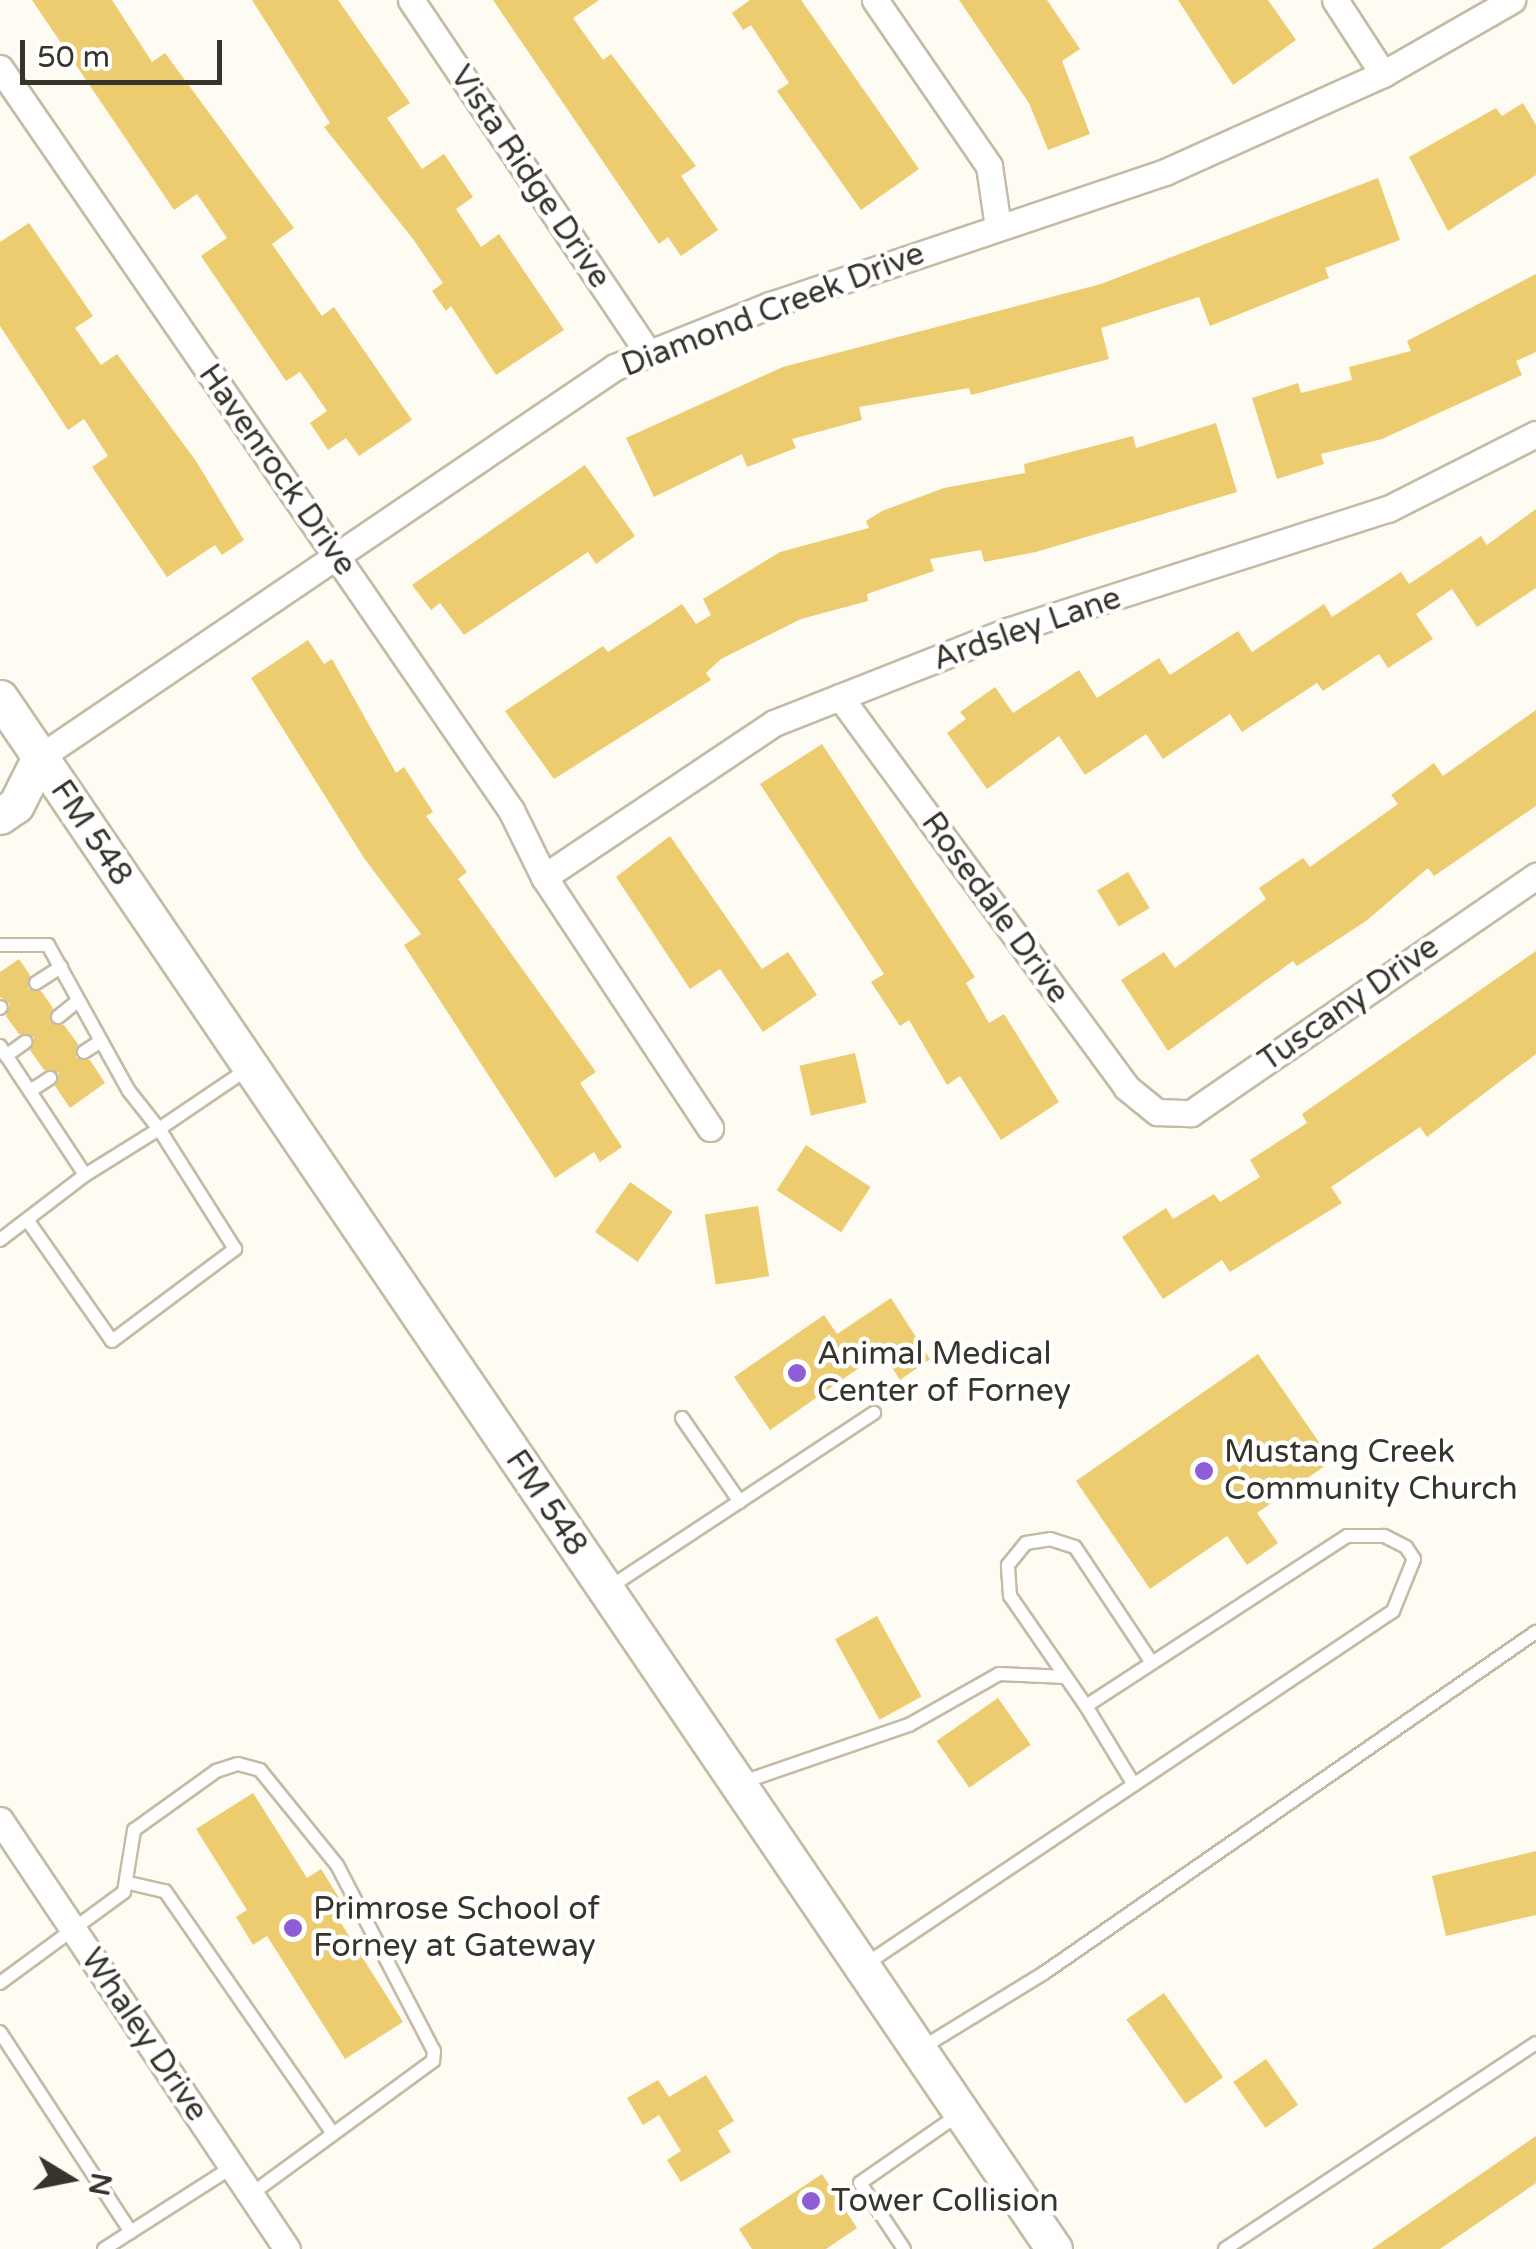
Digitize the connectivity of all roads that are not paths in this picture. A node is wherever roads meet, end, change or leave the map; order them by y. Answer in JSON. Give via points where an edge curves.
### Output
{"nodes":[{"id":1,"x":412,"y":0,"type":"edge"},
{"id":2,"x":874,"y":0,"type":"edge"},
{"id":3,"x":1335,"y":0,"type":"edge"},
{"id":4,"x":1512,"y":0,"type":"edge"},
{"id":5,"x":0,"y":68,"type":"edge"},
{"id":6,"x":1383,"y":74,"type":"junction"},
{"id":7,"x":998,"y":227,"type":"junction"},
{"id":8,"x":649,"y":354,"type":"junction"},
{"id":9,"x":1536,"y":434,"type":"edge"},
{"id":10,"x":336,"y":556,"type":"junction"},
{"id":11,"x":840,"y":697,"type":"junction"},
{"id":12,"x":0,"y":698,"type":"edge"},
{"id":13,"x":0,"y":755,"type":"edge"},
{"id":14,"x":40,"y":757,"type":"junction"},
{"id":15,"x":0,"y":816,"type":"edge"},
{"id":16,"x":1536,"y":876,"type":"edge"},
{"id":17,"x":544,"y":877,"type":"junction"},
{"id":18,"x":0,"y":945,"type":"edge"},
{"id":19,"x":61,"y":968,"type":"junction"},
{"id":20,"x":36,"y":983,"type":"dead end"},
{"id":21,"x":78,"y":1001,"type":"junction"},
{"id":22,"x":58,"y":1017,"type":"dead end"},
{"id":23,"x":101,"y":1041,"type":"junction"},
{"id":24,"x":25,"y":1042,"type":"dead end"},
{"id":25,"x":3,"y":1051,"type":"edge"},
{"id":26,"x":84,"y":1052,"type":"dead end"},
{"id":27,"x":250,"y":1067,"type":"junction"},
{"id":28,"x":50,"y":1078,"type":"dead end"},
{"id":29,"x":30,"y":1091,"type":"junction"},
{"id":30,"x":1157,"y":1112,"type":"joint"},
{"id":31,"x":710,"y":1128,"type":"dead end"},
{"id":32,"x":159,"y":1129,"type":"junction"},
{"id":33,"x":84,"y":1175,"type":"junction"},
{"id":34,"x":28,"y":1221,"type":"junction"},
{"id":35,"x":0,"y":1240,"type":"edge"},
{"id":36,"x":874,"y":1412,"type":"dead end"},
{"id":37,"x":682,"y":1418,"type":"dead end"},
{"id":38,"x":740,"y":1502,"type":"junction"},
{"id":39,"x":606,"y":1590,"type":"junction"},
{"id":40,"x":1536,"y":1632,"type":"edge"},
{"id":41,"x":1152,"y":1662,"type":"junction"},
{"id":42,"x":1066,"y":1677,"type":"junction"},
{"id":43,"x":1086,"y":1706,"type":"junction"},
{"id":44,"x":737,"y":1784,"type":"junction"},
{"id":45,"x":1134,"y":1785,"type":"junction"},
{"id":46,"x":0,"y":1820,"type":"edge"},
{"id":47,"x":129,"y":1884,"type":"junction"},
{"id":48,"x":71,"y":1926,"type":"junction"},
{"id":49,"x":861,"y":1968,"type":"junction"},
{"id":50,"x":0,"y":1983,"type":"edge"},
{"id":51,"x":0,"y":2032,"type":"edge"},
{"id":52,"x":1536,"y":2043,"type":"edge"},
{"id":53,"x":918,"y":2050,"type":"junction"},
{"id":54,"x":960,"y":2113,"type":"junction"},
{"id":55,"x":333,"y":2134,"type":"junction"},
{"id":56,"x":232,"y":2167,"type":"junction"},
{"id":57,"x":250,"y":2194,"type":"junction"},
{"id":58,"x":130,"y":2232,"type":"junction"},
{"id":59,"x":104,"y":2249,"type":"edge"},
{"id":60,"x":287,"y":2249,"type":"edge"},
{"id":61,"x":904,"y":2249,"type":"edge"},
{"id":62,"x":1054,"y":2249,"type":"edge"},
{"id":63,"x":1226,"y":2249,"type":"edge"}],
"edges":[{"from":1,"to":8,"type":"street","name":"Vista Ridge Drive"},
{"from":2,"to":7,"type":"street","via":[[988,166]]},
{"from":3,"to":6,"type":"street"},
{"from":4,"to":6,"type":"street","name":"Diamond Creek Drive"},
{"from":5,"to":10,"type":"street","name":"Havenrock Drive"},
{"from":6,"to":7,"type":"street","name":"Diamond Creek Drive","via":[[1166,172]]},
{"from":7,"to":8,"type":"street","name":"Diamond Creek Drive"},
{"from":8,"to":10,"type":"street","name":"Diamond Creek Drive","via":[[615,367]]},
{"from":9,"to":11,"type":"street","name":"Ardsley Lane","via":[[1388,508],[1007,631]]},
{"from":10,"to":14,"type":"street","name":"Diamond Creek Drive"},
{"from":10,"to":17,"type":"street","name":"Havenrock Drive","via":[[511,810]]},
{"from":11,"to":17,"type":"street","name":"Ardsley Lane","via":[[774,723]]},
{"from":11,"to":30,"type":"street","name":"Rosedale Drive","via":[[1126,1088]]},
{"from":12,"to":14,"type":"main road","number":"FM 548"},
{"from":13,"to":14,"type":"main road"},
{"from":14,"to":15,"type":"main road","via":[[16,804]]},
{"from":14,"to":27,"type":"main road","name":"FM 548","number":"FM 548"},
{"from":16,"to":30,"type":"street","name":"Tuscany Drive","via":[[1192,1113]]},
{"from":17,"to":31,"type":"street","name":"Havenrock Drive"},
{"from":18,"to":19,"type":"lane","via":[[48,945]]},
{"from":19,"to":20,"type":"lane"},
{"from":19,"to":21,"type":"lane"},
{"from":21,"to":22,"type":"lane"},
{"from":21,"to":23,"type":"lane"},
{"from":23,"to":26,"type":"lane"},
{"from":23,"to":32,"type":"lane"},
{"from":24,"to":25,"type":"lane"},
{"from":25,"to":29,"type":"lane"},
{"from":27,"to":32,"type":"lane"},
{"from":27,"to":39,"type":"main road","name":"FM 548","number":"FM 548"},
{"from":28,"to":29,"type":"lane"},
{"from":29,"to":33,"type":"lane"},
{"from":32,"to":33,"type":"lane"},
{"from":32,"to":34,"type":"lane","via":[[235,1249],[112,1341]]},
{"from":33,"to":34,"type":"lane"},
{"from":34,"to":35,"type":"lane"},
{"from":36,"to":38,"type":"lane"},
{"from":37,"to":38,"type":"lane"},
{"from":38,"to":39,"type":"lane"},
{"from":39,"to":44,"type":"main road","name":"FM 548","number":"FM 548"},
{"from":40,"to":53,"type":"lane","via":[[1044,1973]]},
{"from":41,"to":42,"type":"lane","via":[[1074,1548],[1050,1539],[1026,1543],[1008,1565],[1010,1596]]},
{"from":41,"to":43,"type":"lane"},
{"from":41,"to":45,"type":"lane","via":[[1346,1536],[1384,1536],[1414,1559],[1393,1611]]},
{"from":42,"to":43,"type":"lane"},
{"from":42,"to":44,"type":"lane","via":[[999,1674],[909,1726]]},
{"from":43,"to":45,"type":"lane"},
{"from":44,"to":49,"type":"main road","name":"FM 548","number":"FM 548"},
{"from":45,"to":49,"type":"lane"},
{"from":46,"to":48,"type":"street","name":"Whaley Drive"},
{"from":47,"to":48,"type":"lane"},
{"from":47,"to":55,"type":"lane","via":[[166,1892]]},
{"from":47,"to":55,"type":"lane","via":[[127,1847],[134,1830],[216,1771],[238,1764],[260,1770],[337,1865],[432,2036],[432,2061]]},
{"from":48,"to":50,"type":"lane"},
{"from":48,"to":56,"type":"street","name":"Whaley Drive"},
{"from":49,"to":53,"type":"main road","name":"FM 548","number":"FM 548"},
{"from":51,"to":58,"type":"lane"},
{"from":52,"to":63,"type":"lane"},
{"from":53,"to":54,"type":"main road","name":"FM 548","number":"FM 548"},
{"from":54,"to":61,"type":"lane","via":[[860,2183]]},
{"from":54,"to":62,"type":"main road","name":"FM 548","number":"FM 548"},
{"from":55,"to":57,"type":"lane"},
{"from":56,"to":57,"type":"street","name":"Whaley Drive"},
{"from":56,"to":58,"type":"lane"},
{"from":57,"to":60,"type":"street","name":"Whaley Drive"},
{"from":58,"to":59,"type":"lane"}]}
